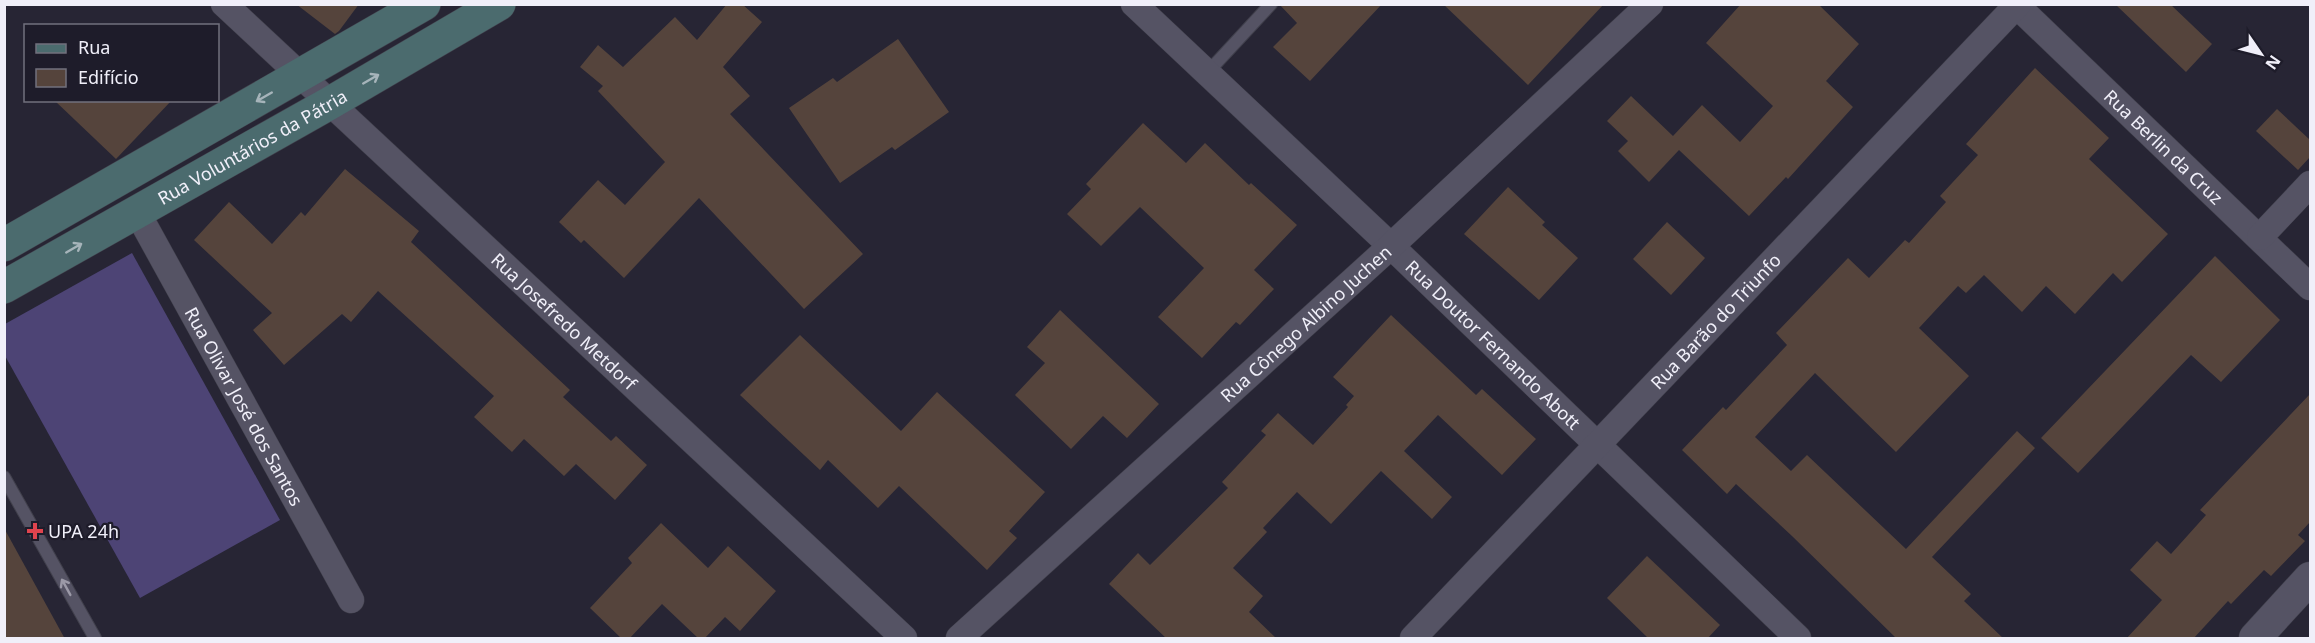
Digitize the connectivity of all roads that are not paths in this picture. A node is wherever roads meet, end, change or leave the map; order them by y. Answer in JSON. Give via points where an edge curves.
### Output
{"nodes":[{"id":1,"x":224,"y":4,"type":"edge"},
{"id":2,"x":424,"y":4,"type":"edge"},
{"id":3,"x":499,"y":4,"type":"edge"},
{"id":4,"x":1134,"y":4,"type":"edge"},
{"id":5,"x":1270,"y":4,"type":"edge"},
{"id":6,"x":1650,"y":4,"type":"edge"},
{"id":7,"x":2017,"y":5,"type":"edge"},
{"id":8,"x":1207,"y":73,"type":"junction"},
{"id":9,"x":300,"y":76,"type":"junction"},
{"id":10,"x":330,"y":104,"type":"junction"},
{"id":11,"x":2310,"y":184,"type":"edge"},
{"id":12,"x":137,"y":212,"type":"junction"},
{"id":13,"x":2260,"y":237,"type":"junction"},
{"id":14,"x":10,"y":242,"type":"edge"},
{"id":15,"x":1391,"y":246,"type":"junction"},
{"id":16,"x":33,"y":271,"type":"junction"},
{"id":17,"x":4,"y":287,"type":"edge"},
{"id":18,"x":2310,"y":287,"type":"edge"},
{"id":19,"x":1598,"y":446,"type":"junction"},
{"id":20,"x":4,"y":477,"type":"edge"},
{"id":21,"x":2310,"y":578,"type":"edge"},
{"id":22,"x":351,"y":600,"type":"dead end"},
{"id":23,"x":2255,"y":638,"type":"edge"},
{"id":24,"x":95,"y":639,"type":"edge"},
{"id":25,"x":904,"y":639,"type":"edge"},
{"id":26,"x":959,"y":639,"type":"edge"},
{"id":27,"x":1413,"y":639,"type":"edge"},
{"id":28,"x":1798,"y":639,"type":"edge"}],
"edges":[{"from":1,"to":9,"type":"street","name":"Rua Josefredo Metdorf"},
{"from":2,"to":9,"type":"main road","name":"Rua Voluntários da Pátria"},
{"from":10,"to":3,"type":"main road","name":"Rua Voluntários da Pátria","one_way":true},
{"from":4,"to":8,"type":"street","name":"Rua Doutor Fernando Abott"},
{"from":5,"to":8,"type":"lane"},
{"from":6,"to":15,"type":"street","name":"Rua Cônego Albino Juchen"},
{"from":7,"to":13,"type":"street","name":"Rua Berlin da Cruz"},
{"from":7,"to":19,"type":"street","name":"Rua Barão do Triunfo"},
{"from":8,"to":15,"type":"street","name":"Rua Doutor Fernando Abott"},
{"from":9,"to":10,"type":"street","name":"Rua Josefredo Metdorf"},
{"from":9,"to":14,"type":"main road","name":"Rua Voluntários da Pátria","one_way":true},
{"from":10,"to":12,"type":"main road","name":"Rua Voluntários da Pátria"},
{"from":10,"to":25,"type":"street","name":"Rua Josefredo Metdorf"},
{"from":11,"to":13,"type":"street"},
{"from":16,"to":12,"type":"main road","name":"Rua Voluntários da Pátria","one_way":true},
{"from":12,"to":22,"type":"street","name":"Rua Olivar José dos Santos"},
{"from":13,"to":18,"type":"street","name":"Rua Berlin da Cruz"},
{"from":14,"to":16,"type":"main road"},
{"from":15,"to":19,"type":"street","name":"Rua Doutor Fernando Abott"},
{"from":15,"to":26,"type":"street","name":"Rua Cônego Albino Juchen"},
{"from":16,"to":17,"type":"main road","name":"Rua Voluntários da Pátria"},
{"from":19,"to":27,"type":"street","name":"Rua Barão do Triunfo"},
{"from":19,"to":28,"type":"street","name":"Rua Doutor Fernando Abott"},
{"from":24,"to":20,"type":"lane","one_way":true},
{"from":21,"to":23,"type":"street"}]}
